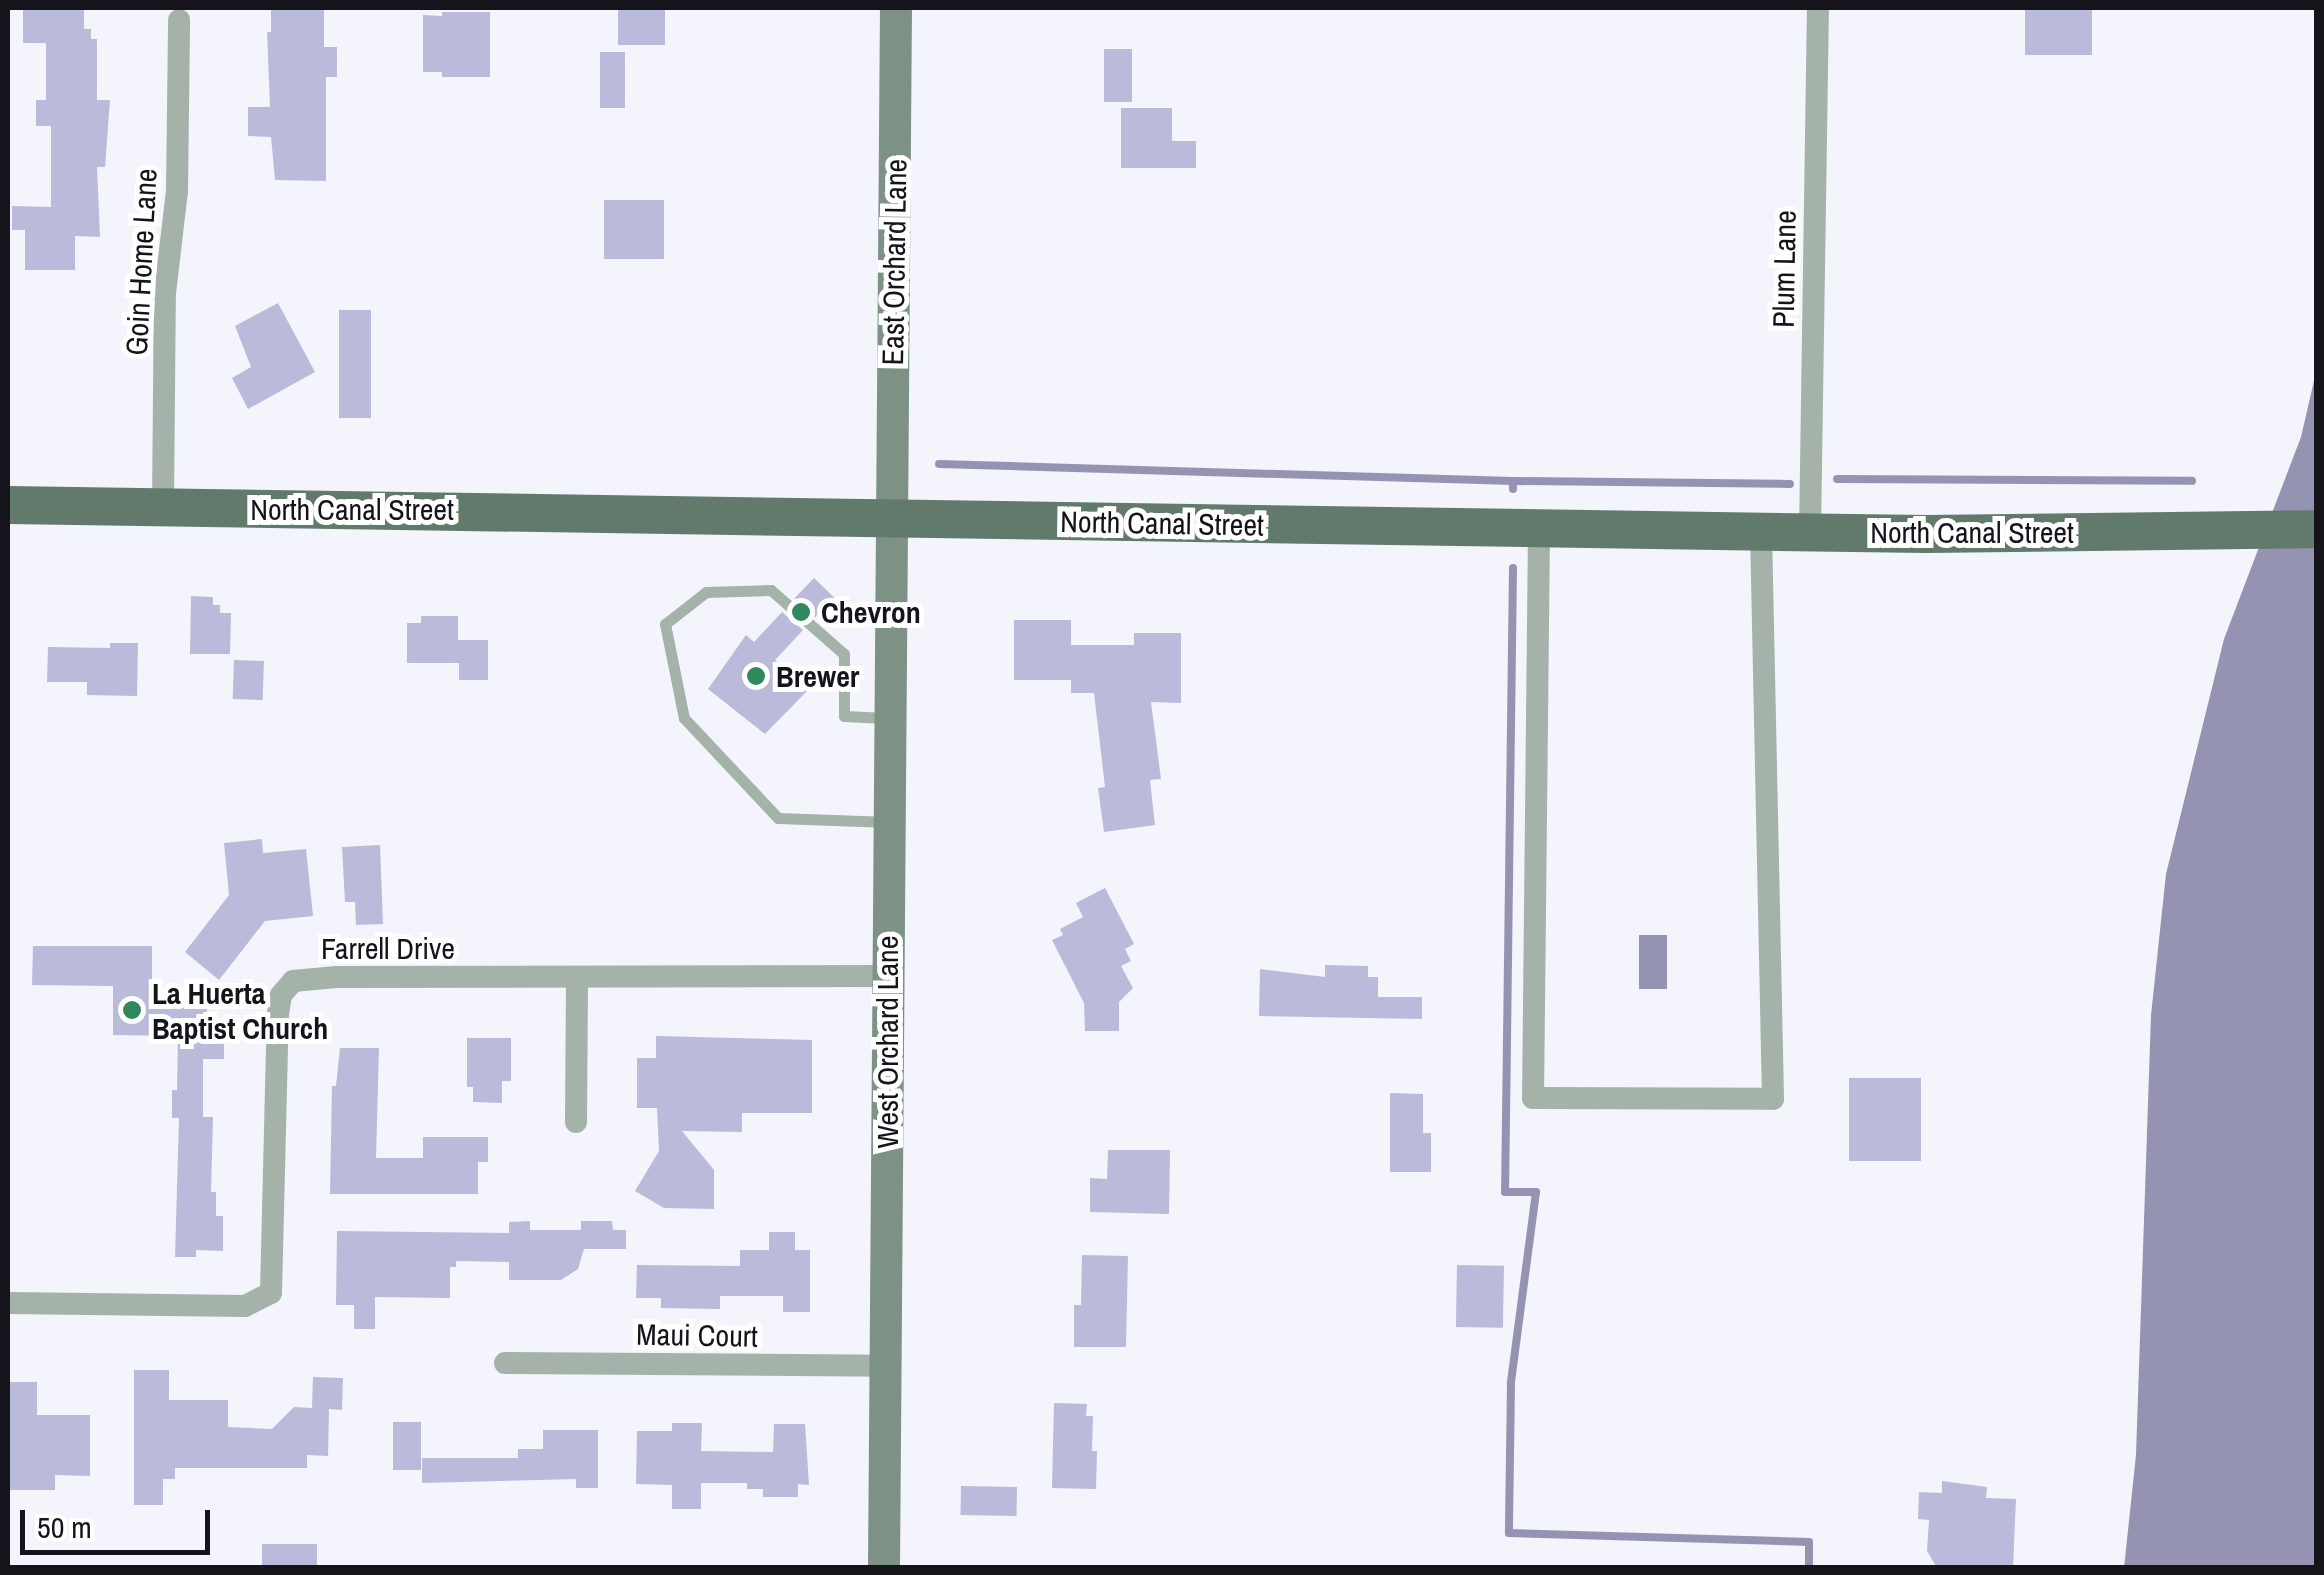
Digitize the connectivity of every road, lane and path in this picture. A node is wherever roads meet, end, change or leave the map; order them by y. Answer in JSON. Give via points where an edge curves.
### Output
{"nodes":[{"id":1,"x":896,"y":8,"type":"edge"},
{"id":2,"x":1818,"y":8,"type":"edge"},
{"id":3,"x":179,"y":20,"type":"dead end"},
{"id":4,"x":8,"y":506,"type":"edge"},
{"id":5,"x":163,"y":508,"type":"junction"},
{"id":6,"x":891,"y":517,"type":"junction"},
{"id":7,"x":1539,"y":529,"type":"junction"},
{"id":8,"x":2316,"y":529,"type":"edge"},
{"id":9,"x":1761,"y":532,"type":"junction"},
{"id":10,"x":1810,"y":532,"type":"junction"},
{"id":11,"x":890,"y":718,"type":"junction"},
{"id":12,"x":889,"y":822,"type":"junction"},
{"id":13,"x":887,"y":976,"type":"junction"},
{"id":14,"x":577,"y":979,"type":"junction"},
{"id":15,"x":576,"y":1122,"type":"dead end"},
{"id":16,"x":8,"y":1303,"type":"edge"},
{"id":17,"x":505,"y":1363,"type":"dead end"},
{"id":18,"x":888,"y":1366,"type":"junction"},
{"id":19,"x":884,"y":1568,"type":"edge"}],
"edges":[{"from":1,"to":6,"type":"street","name":"East Orchard Lane"},
{"from":2,"to":10,"type":"street","name":"Plum Lane"},
{"from":3,"to":5,"type":"street","name":"Goin Home Lane","via":[[177,191],[165,293]]},
{"from":4,"to":5,"type":"main road","name":"North Canal Street"},
{"from":5,"to":6,"type":"main road","name":"North Canal Street"},
{"from":6,"to":7,"type":"main road","name":"North Canal Street"},
{"from":6,"to":11,"type":"street","name":"West Orchard Lane"},
{"from":7,"to":9,"type":"main road","name":"North Canal Street"},
{"from":7,"to":9,"type":"street","via":[[1533,1098],[1773,1099]]},
{"from":8,"to":10,"type":"main road","name":"North Canal Street"},
{"from":9,"to":10,"type":"main road","name":"North Canal Street"},
{"from":11,"to":12,"type":"street","name":"West Orchard Lane"},
{"from":11,"to":12,"type":"lane","via":[[844,716],[844,654],[771,590],[706,592],[665,624],[684,718],[778,818]]},
{"from":12,"to":13,"type":"street","name":"West Orchard Lane"},
{"from":13,"to":14,"type":"street","name":"Farrell Drive"},
{"from":13,"to":18,"type":"street","name":"West Orchard Lane"},
{"from":14,"to":15,"type":"street"},
{"from":14,"to":16,"type":"street","name":"Farrell Drive","via":[[293,982],[281,995],[278,1014],[271,1293],[245,1306]]},
{"from":17,"to":18,"type":"street","name":"Maui Court"},
{"from":18,"to":19,"type":"street","name":"West Orchard Lane"}]}
